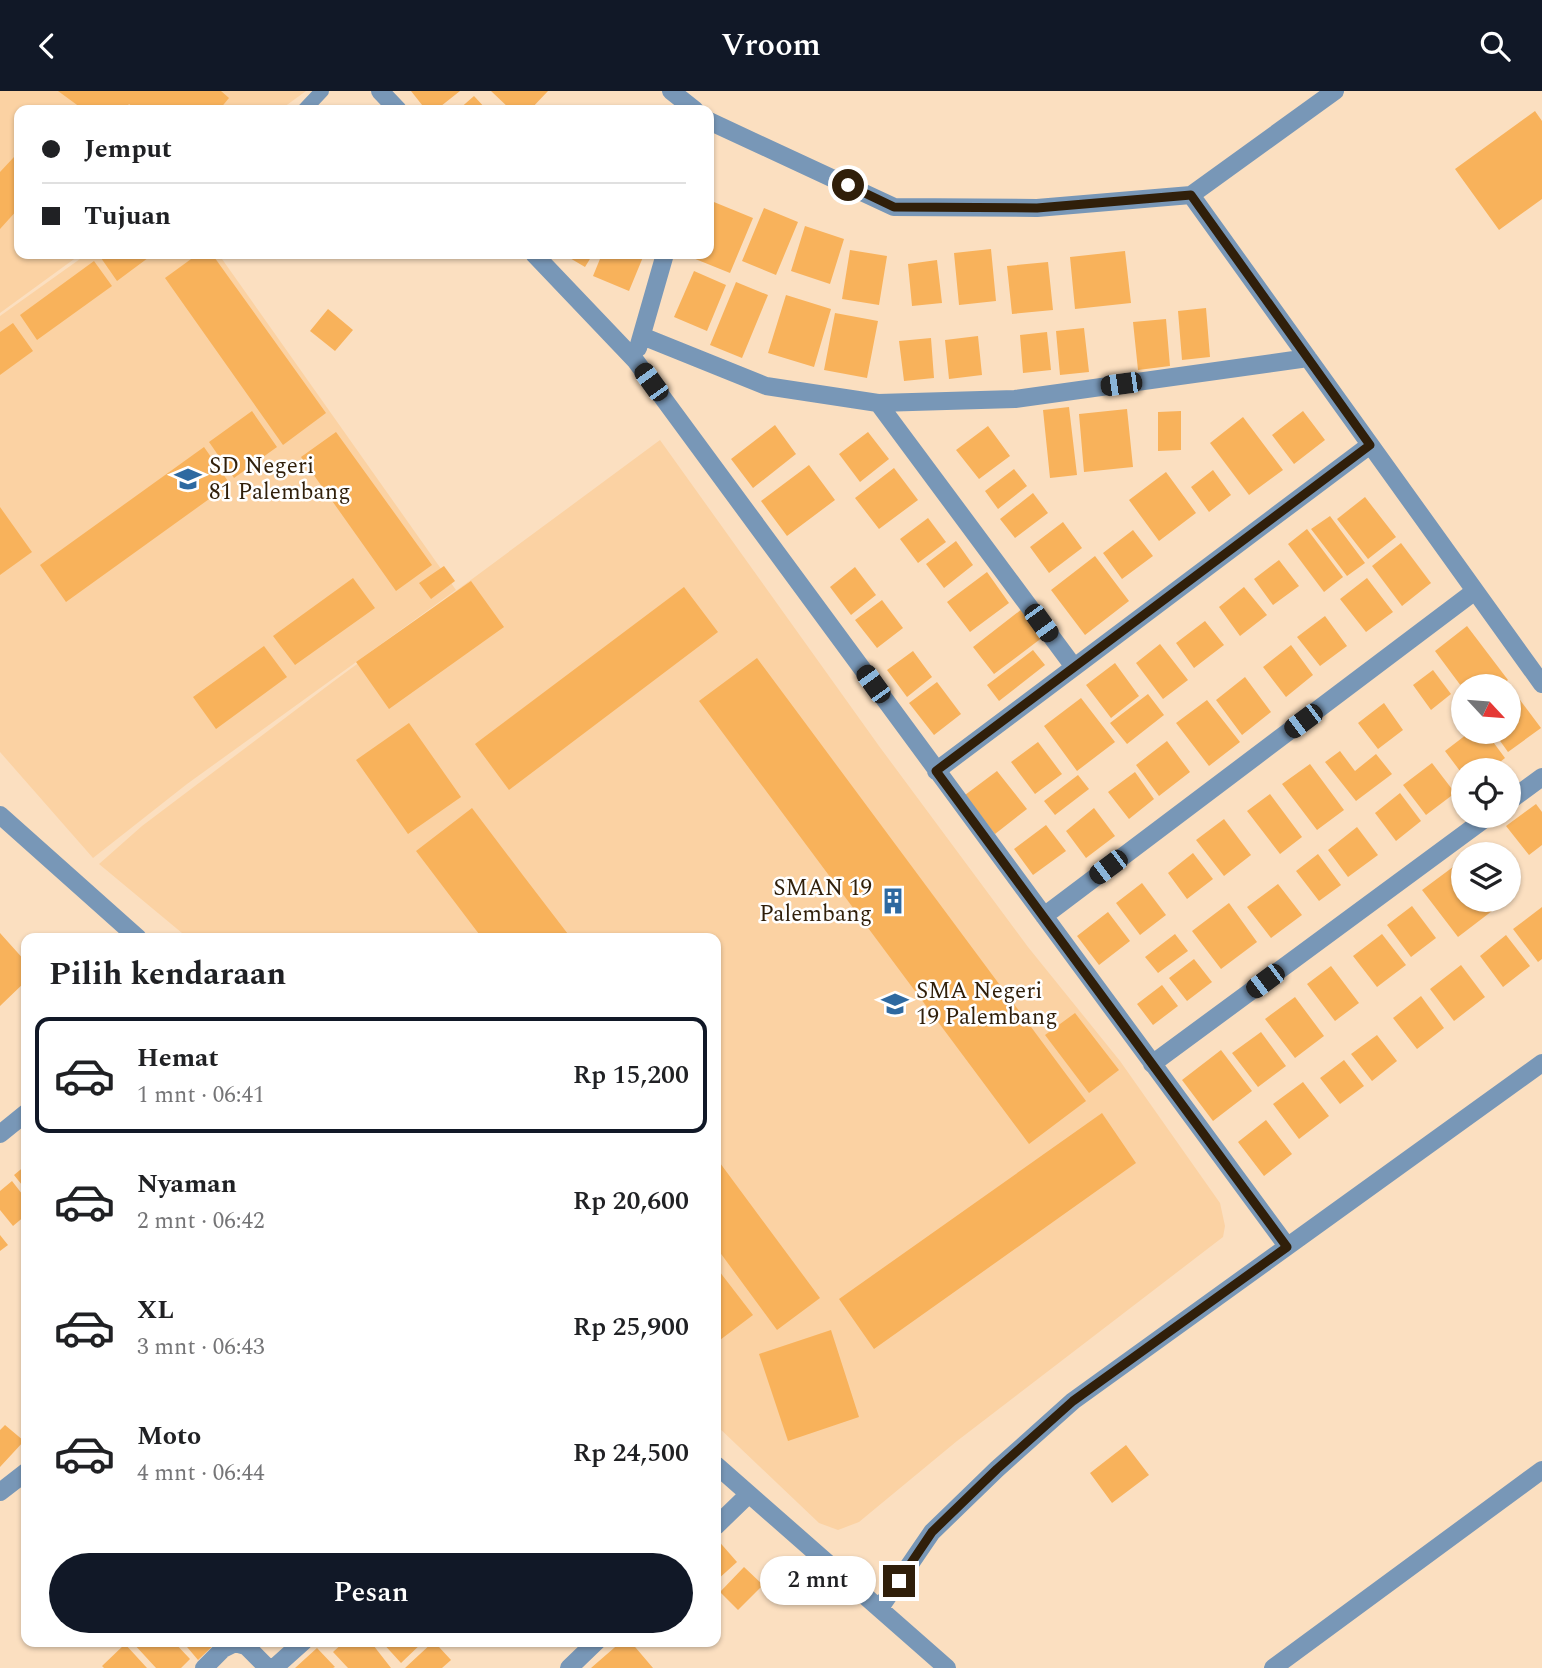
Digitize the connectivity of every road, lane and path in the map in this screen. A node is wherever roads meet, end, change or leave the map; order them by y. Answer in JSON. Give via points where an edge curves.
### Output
{"nodes":[{"id":1,"x":322,"y":91,"type":"edge"},
{"id":2,"x":380,"y":91,"type":"edge"},
{"id":3,"x":671,"y":91,"type":"edge"},
{"id":4,"x":1335,"y":91,"type":"edge"},
{"id":5,"x":309,"y":105,"type":"edge"},
{"id":6,"x":393,"y":105,"type":"edge"},
{"id":7,"x":689,"y":105,"type":"edge"},
{"id":8,"x":714,"y":123,"type":"edge"},
{"id":9,"x":1191,"y":195,"type":"junction"},
{"id":10,"x":539,"y":259,"type":"edge"},
{"id":11,"x":665,"y":259,"type":"edge"},
{"id":12,"x":642,"y":337,"type":"junction"},
{"id":13,"x":1308,"y":358,"type":"junction"},
{"id":14,"x":635,"y":361,"type":"junction"},
{"id":15,"x":878,"y":403,"type":"junction"},
{"id":16,"x":1370,"y":445,"type":"junction"},
{"id":17,"x":1475,"y":591,"type":"junction"},
{"id":18,"x":1074,"y":667,"type":"junction"},
{"id":19,"x":1542,"y":684,"type":"edge"},
{"id":20,"x":936,"y":771,"type":"junction"},
{"id":21,"x":1542,"y":777,"type":"edge"},
{"id":22,"x":1521,"y":792,"type":"edge"},
{"id":23,"x":4,"y":823,"type":"edge"},
{"id":24,"x":1472,"y":828,"type":"edge"},
{"id":25,"x":1044,"y":916,"type":"junction"},
{"id":26,"x":132,"y":933,"type":"edge"},
{"id":27,"x":1542,"y":1063,"type":"edge"},
{"id":28,"x":1152,"y":1064,"type":"junction"},
{"id":29,"x":21,"y":1117,"type":"edge"},
{"id":30,"x":0,"y":1134,"type":"edge"},
{"id":31,"x":1287,"y":1247,"type":"junction"},
{"id":32,"x":721,"y":1469,"type":"edge"},
{"id":33,"x":1542,"y":1470,"type":"edge"},
{"id":34,"x":21,"y":1476,"type":"edge"},
{"id":35,"x":0,"y":1492,"type":"edge"},
{"id":36,"x":749,"y":1494,"type":"junction"},
{"id":37,"x":721,"y":1521,"type":"edge"},
{"id":38,"x":880,"y":1608,"type":"junction"},
{"id":39,"x":227,"y":1647,"type":"edge"},
{"id":40,"x":247,"y":1647,"type":"edge"},
{"id":41,"x":297,"y":1647,"type":"edge"},
{"id":42,"x":591,"y":1647,"type":"edge"},
{"id":43,"x":204,"y":1668,"type":"edge"},
{"id":44,"x":268,"y":1668,"type":"edge"},
{"id":45,"x":274,"y":1668,"type":"edge"},
{"id":46,"x":569,"y":1668,"type":"edge"},
{"id":47,"x":947,"y":1668,"type":"edge"},
{"id":48,"x":1273,"y":1668,"type":"edge"}],
"edges":[{"from":1,"to":5,"type":"lane"},
{"from":2,"to":6,"type":"street"},
{"from":3,"to":7,"type":"street"},
{"from":4,"to":9,"type":"street"},
{"from":8,"to":9,"type":"street","via":[[894,207],[1037,208]]},
{"from":9,"to":13,"type":"street"},
{"from":10,"to":14,"type":"street"},
{"from":11,"to":12,"type":"street"},
{"from":12,"to":14,"type":"street"},
{"from":12,"to":15,"type":"street","via":[[765,386]]},
{"from":13,"to":15,"type":"street","via":[[1015,399]]},
{"from":13,"to":16,"type":"street"},
{"from":14,"to":20,"type":"street"},
{"from":15,"to":18,"type":"street"},
{"from":16,"to":17,"type":"street"},
{"from":16,"to":18,"type":"street"},
{"from":17,"to":19,"type":"street"},
{"from":17,"to":25,"type":"street"},
{"from":18,"to":20,"type":"street"},
{"from":20,"to":25,"type":"street"},
{"from":21,"to":22,"type":"street"},
{"from":23,"to":26,"type":"street"},
{"from":24,"to":28,"type":"street"},
{"from":25,"to":28,"type":"street"},
{"from":27,"to":31,"type":"street"},
{"from":28,"to":31,"type":"street"},
{"from":29,"to":30,"type":"street"},
{"from":31,"to":38,"type":"street","via":[[1073,1401],[932,1532]]},
{"from":32,"to":36,"type":"street"},
{"from":33,"to":48,"type":"street"},
{"from":34,"to":35,"type":"street"},
{"from":36,"to":37,"type":"street"},
{"from":36,"to":38,"type":"street"},
{"from":38,"to":47,"type":"street"},
{"from":39,"to":43,"type":"street"},
{"from":40,"to":44,"type":"street"},
{"from":41,"to":45,"type":"street"},
{"from":42,"to":46,"type":"street"}]}
